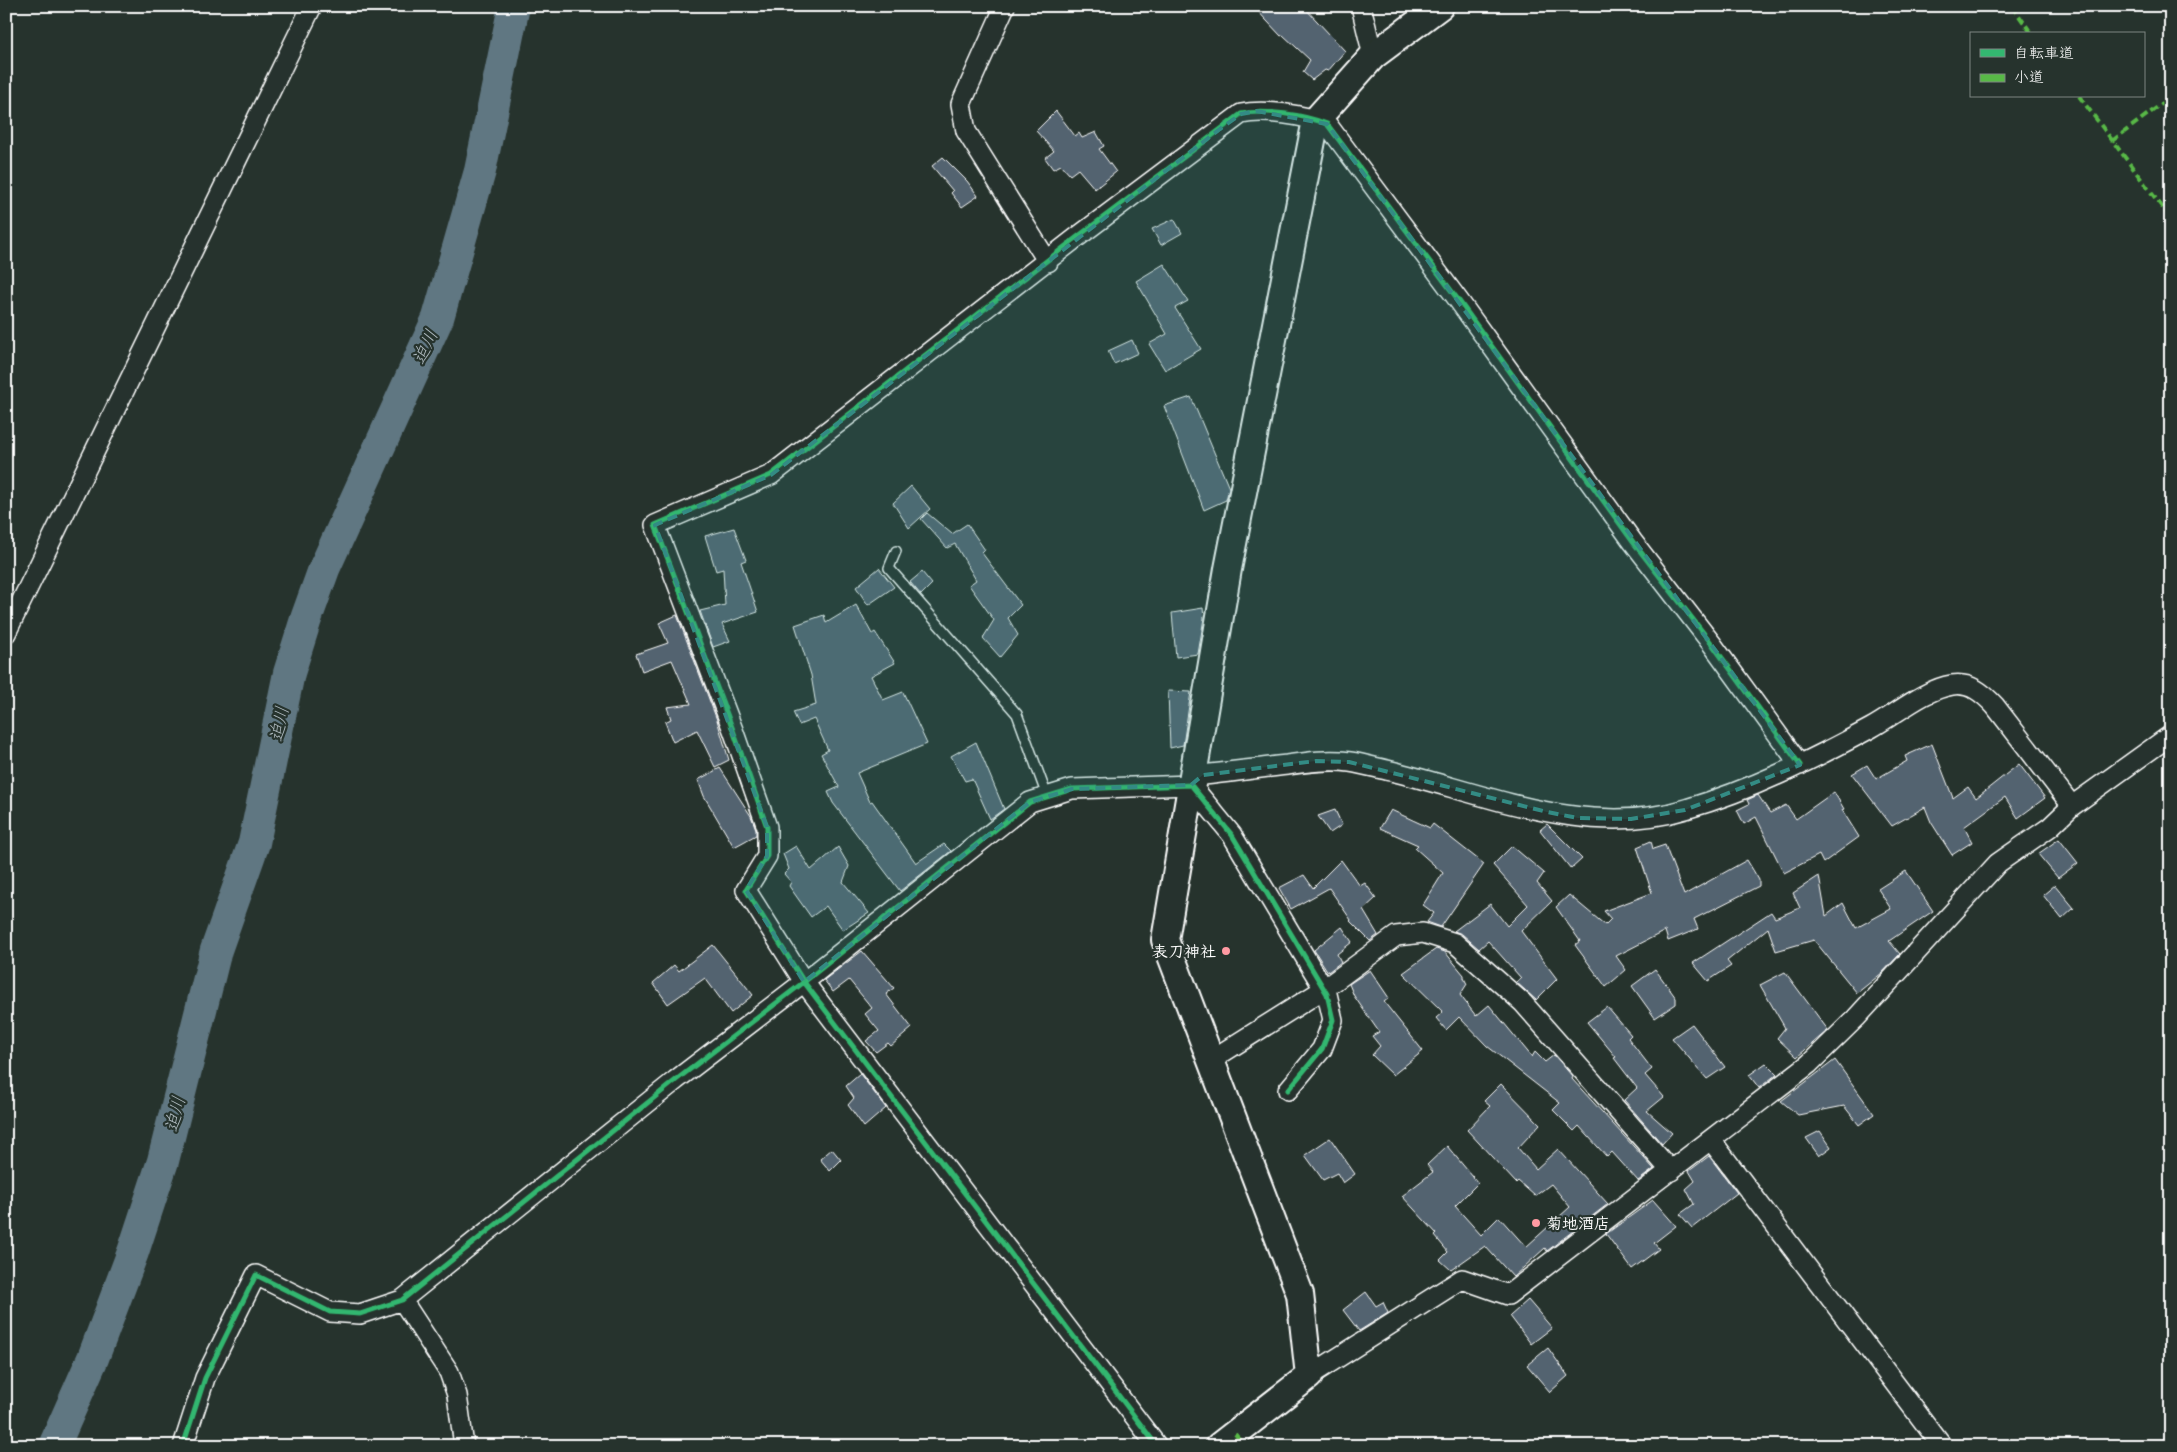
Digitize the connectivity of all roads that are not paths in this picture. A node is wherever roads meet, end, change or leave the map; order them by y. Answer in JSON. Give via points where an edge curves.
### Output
{"nodes":[{"id":1,"x":312,"y":6,"type":"edge"},
{"id":2,"x":1005,"y":6,"type":"edge"},
{"id":3,"x":1361,"y":6,"type":"edge"},
{"id":4,"x":1440,"y":6,"type":"edge"},
{"id":5,"x":1373,"y":56,"type":"junction"},
{"id":6,"x":1316,"y":120,"type":"junction"},
{"id":7,"x":1048,"y":262,"type":"junction"},
{"id":8,"x":896,"y":551,"type":"dead end"},
{"id":9,"x":6,"y":632,"type":"edge"},
{"id":10,"x":2171,"y":736,"type":"edge"},
{"id":11,"x":1800,"y":765,"type":"junction"},
{"id":12,"x":1191,"y":785,"type":"junction"},
{"id":13,"x":1047,"y":796,"type":"junction"},
{"id":14,"x":2072,"y":806,"type":"junction"},
{"id":15,"x":804,"y":982,"type":"junction"},
{"id":16,"x":1324,"y":989,"type":"junction"},
{"id":17,"x":1211,"y":1060,"type":"junction"},
{"id":18,"x":1288,"y":1090,"type":"dead end"},
{"id":19,"x":1711,"y":1140,"type":"junction"},
{"id":20,"x":1671,"y":1171,"type":"junction"},
{"id":21,"x":402,"y":1300,"type":"junction"},
{"id":22,"x":1309,"y":1376,"type":"junction"},
{"id":23,"x":183,"y":1446,"type":"edge"},
{"id":24,"x":464,"y":1446,"type":"edge"},
{"id":25,"x":1157,"y":1446,"type":"edge"},
{"id":26,"x":1219,"y":1446,"type":"edge"},
{"id":27,"x":1942,"y":1446,"type":"edge"}],
"edges":[{"from":1,"to":9,"type":"street"},
{"from":2,"to":7,"type":"street","via":[[961,104],[966,131]]},
{"from":3,"to":5,"type":"street"},
{"from":4,"to":5,"type":"street"},
{"from":5,"to":6,"type":"street"},
{"from":6,"to":7,"type":"street","via":[[1256,111],[1241,114]]},
{"from":6,"to":11,"type":"street","via":[[1327,124]]},
{"from":6,"to":12,"type":"street","via":[[1228,570]]},
{"from":7,"to":15,"type":"street","via":[[771,476],[655,525],[768,827],[767,856],[746,890]]},
{"from":8,"to":13,"type":"lane","via":[[889,568],[1017,714]]},
{"from":10,"to":14,"type":"street"},
{"from":11,"to":12,"type":"street","via":[[1685,810],[1631,819],[1578,818],[1547,812],[1349,762],[1316,761],[1203,775]]},
{"from":11,"to":14,"type":"street","via":[[1872,728],[1936,689],[1962,684],[1985,694]]},
{"from":12,"to":13,"type":"street","via":[[1072,789]]},
{"from":12,"to":16,"type":"street","via":[[1232,834]]},
{"from":12,"to":17,"type":"street","via":[[1165,940]]},
{"from":13,"to":15,"type":"street","via":[[1030,802]]},
{"from":14,"to":19,"type":"street","via":[[2050,827],[1998,863],[1856,1018],[1809,1064]]},
{"from":15,"to":21,"type":"street","via":[[676,1080]]},
{"from":15,"to":25,"type":"street"},
{"from":16,"to":17,"type":"street"},
{"from":16,"to":18,"type":"street","via":[[1333,1020],[1322,1049]]},
{"from":16,"to":20,"type":"street","via":[[1396,936],[1423,933],[1455,943],[1523,1003]]},
{"from":17,"to":22,"type":"street","via":[[1300,1294]]},
{"from":19,"to":20,"type":"street"},
{"from":19,"to":27,"type":"street"},
{"from":20,"to":22,"type":"street","via":[[1508,1295],[1462,1279]]},
{"from":21,"to":23,"type":"street","via":[[360,1314],[330,1312],[256,1275],[205,1378]]},
{"from":21,"to":24,"type":"street","via":[[449,1372],[457,1394]]},
{"from":22,"to":26,"type":"street"}]}
